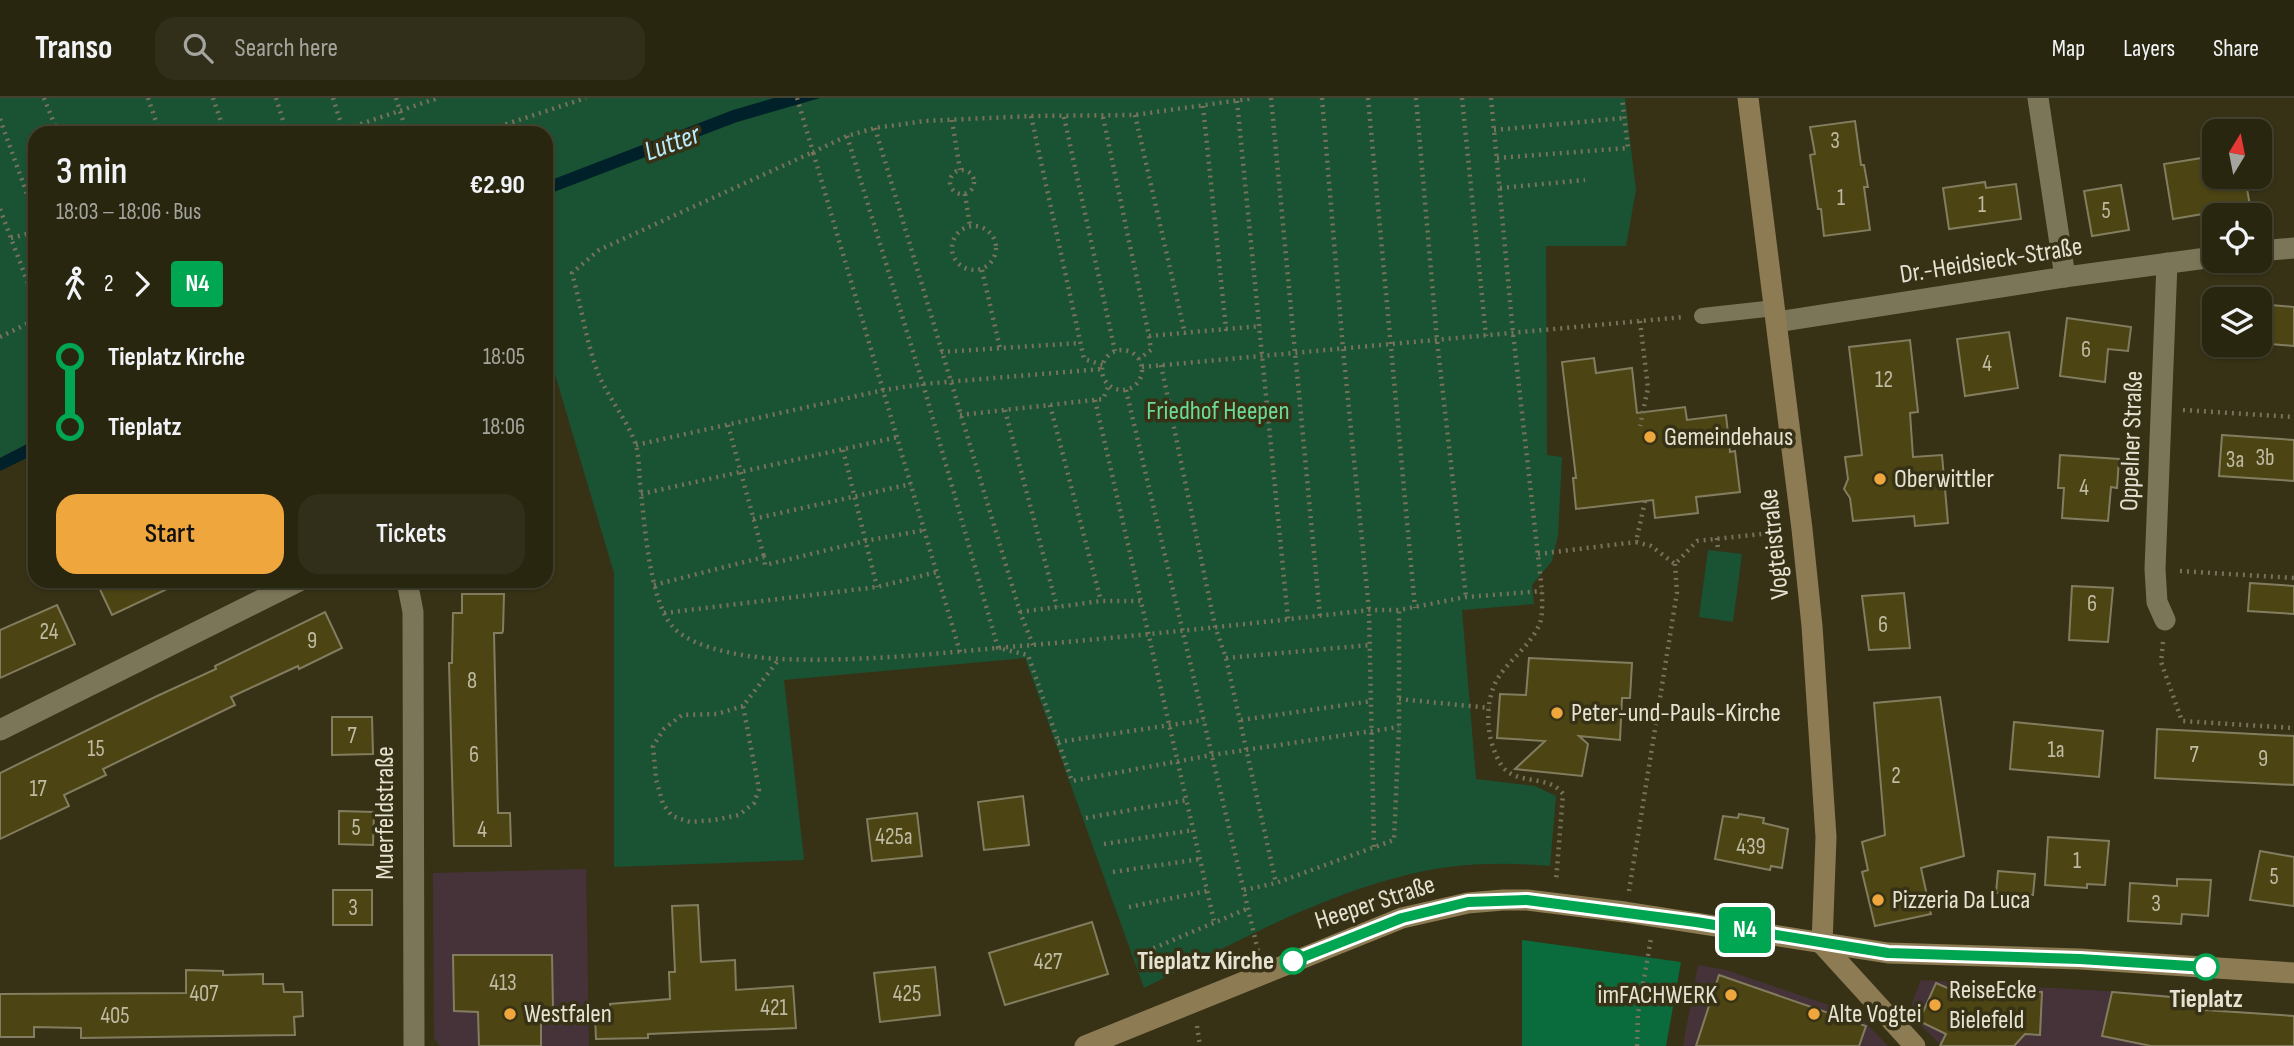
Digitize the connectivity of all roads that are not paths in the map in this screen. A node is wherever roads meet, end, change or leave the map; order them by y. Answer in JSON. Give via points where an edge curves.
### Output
{"nodes":[{"id":1,"x":1748,"y":98,"type":"edge"},
{"id":2,"x":2038,"y":98,"type":"edge"},
{"id":3,"x":2294,"y":248,"type":"edge"},
{"id":4,"x":2272,"y":250,"type":"edge"},
{"id":5,"x":2202,"y":258,"type":"edge"},
{"id":6,"x":2166,"y":263,"type":"junction"},
{"id":7,"x":2065,"y":277,"type":"junction"},
{"id":8,"x":1776,"y":315,"type":"junction"},
{"id":9,"x":1702,"y":316,"type":"road end"},
{"id":10,"x":285,"y":588,"type":"edge"},
{"id":11,"x":408,"y":588,"type":"edge"},
{"id":12,"x":2165,"y":620,"type":"road end"},
{"id":13,"x":0,"y":730,"type":"edge"},
{"id":14,"x":1822,"y":944,"type":"junction"},
{"id":15,"x":2294,"y":973,"type":"edge"},
{"id":16,"x":414,"y":1046,"type":"edge"},
{"id":17,"x":1085,"y":1046,"type":"edge"},
{"id":18,"x":1915,"y":1046,"type":"edge"}],
"edges":[{"from":1,"to":8,"type":"main road","name":"Vogteistraße"},
{"from":2,"to":7,"type":"street"},
{"from":3,"to":4,"type":"street"},
{"from":5,"to":6,"type":"street","name":"Dr.-Heidsieck-Straße"},
{"from":6,"to":7,"type":"street","name":"Dr.-Heidsieck-Straße"},
{"from":6,"to":12,"type":"street","name":"Oppelner Straße","via":[[2155,569],[2157,602]]},
{"from":7,"to":8,"type":"street","name":"Dr.-Heidsieck-Straße"},
{"from":8,"to":9,"type":"lane"},
{"from":8,"to":14,"type":"main road","name":"Vogteistraße","via":[[1816,682],[1825,824]]},
{"from":10,"to":13,"type":"street"},
{"from":11,"to":16,"type":"street","name":"Muerfeldstraße","via":[[413,612]]},
{"from":14,"to":15,"type":"main road","name":"Heeper Straße","via":[[1888,953]]},
{"from":14,"to":17,"type":"main road","name":"Heeper Straße","via":[[1554,902],[1468,902],[1402,918]]},
{"from":14,"to":18,"type":"main road"}]}
